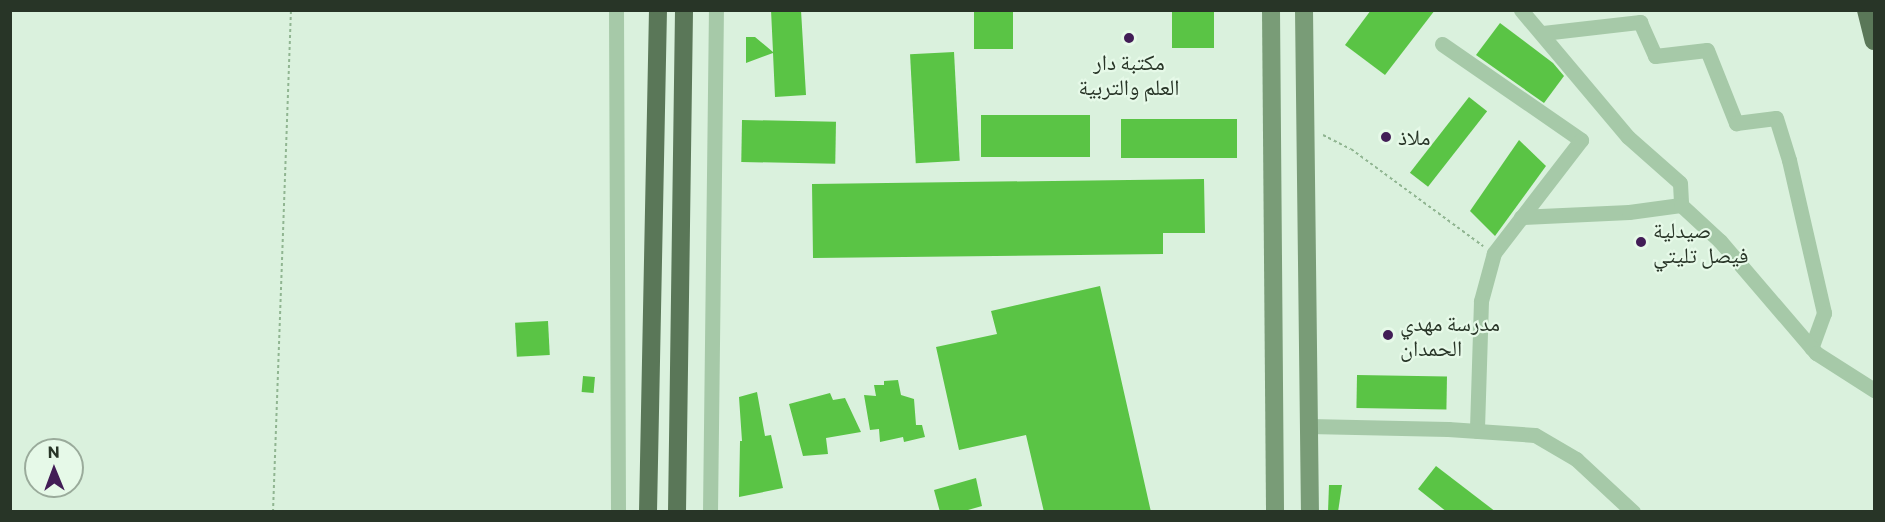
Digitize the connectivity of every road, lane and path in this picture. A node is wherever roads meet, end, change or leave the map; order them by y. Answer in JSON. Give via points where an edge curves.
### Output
{"nodes":[{"id":1,"x":291,"y":10,"type":"edge"},
{"id":2,"x":616,"y":10,"type":"edge"},
{"id":3,"x":658,"y":10,"type":"edge"},
{"id":4,"x":684,"y":10,"type":"edge"},
{"id":5,"x":716,"y":10,"type":"edge"},
{"id":6,"x":1270,"y":10,"type":"edge"},
{"id":7,"x":1304,"y":10,"type":"edge"},
{"id":8,"x":1521,"y":10,"type":"edge"},
{"id":9,"x":1866,"y":10,"type":"edge"},
{"id":10,"x":1543,"y":33,"type":"junction"},
{"id":11,"x":1875,"y":40,"type":"edge"},
{"id":12,"x":1442,"y":44,"type":"dead end"},
{"id":13,"x":1305,"y":132,"type":"junction"},
{"id":14,"x":1681,"y":205,"type":"junction"},
{"id":15,"x":1521,"y":217,"type":"junction"},
{"id":16,"x":1494,"y":253,"type":"junction"},
{"id":17,"x":1811,"y":348,"type":"junction"},
{"id":18,"x":1875,"y":390,"type":"edge"},
{"id":19,"x":1309,"y":426,"type":"junction"},
{"id":20,"x":1477,"y":431,"type":"junction"},
{"id":21,"x":1626,"y":509,"type":"edge"},
{"id":22,"x":273,"y":512,"type":"edge"},
{"id":23,"x":618,"y":512,"type":"edge"},
{"id":24,"x":648,"y":512,"type":"edge"},
{"id":25,"x":677,"y":512,"type":"edge"},
{"id":26,"x":710,"y":512,"type":"edge"},
{"id":27,"x":1275,"y":512,"type":"edge"},
{"id":28,"x":1310,"y":512,"type":"edge"}],
"edges":[{"from":1,"to":22,"type":"path"},
{"from":2,"to":23,"type":"street"},
{"from":3,"to":24,"type":"main road"},
{"from":4,"to":25,"type":"main road"},
{"from":5,"to":26,"type":"street"},
{"from":6,"to":27,"type":"main road"},
{"from":7,"to":13,"type":"main road"},
{"from":8,"to":10,"type":"street"},
{"from":9,"to":11,"type":"main road"},
{"from":10,"to":14,"type":"street","via":[[1628,137],[1680,183]]},
{"from":10,"to":17,"type":"street","via":[[1640,22],[1655,56],[1707,50],[1736,123],[1776,118],[1824,313]]},
{"from":12,"to":15,"type":"street","via":[[1581,140]]},
{"from":13,"to":16,"type":"path","via":[[1351,149]]},
{"from":13,"to":19,"type":"main road"},
{"from":14,"to":15,"type":"street","via":[[1629,212]]},
{"from":14,"to":17,"type":"street","via":[[1720,241]]},
{"from":15,"to":16,"type":"street"},
{"from":16,"to":20,"type":"street","via":[[1481,301]]},
{"from":17,"to":18,"type":"street"},
{"from":19,"to":20,"type":"street"},
{"from":19,"to":28,"type":"main road"},
{"from":20,"to":21,"type":"street","via":[[1535,435],[1576,459]]}]}
